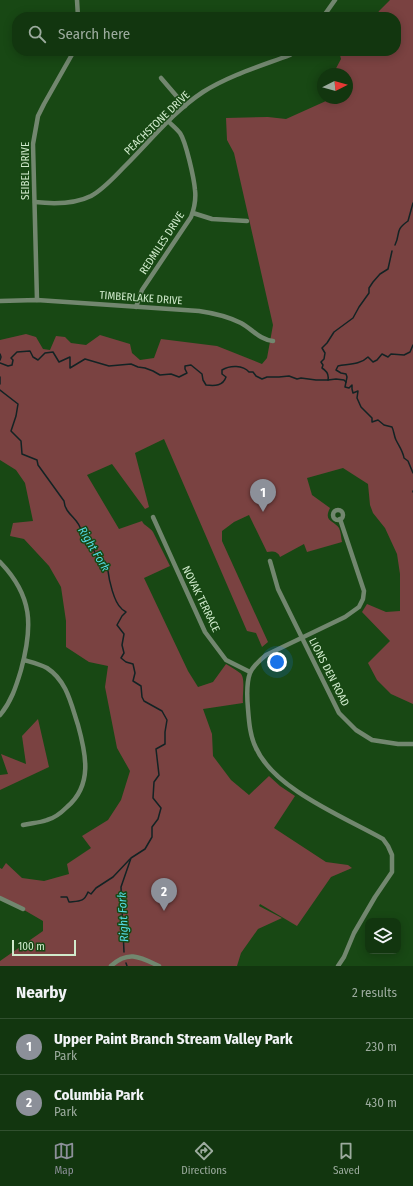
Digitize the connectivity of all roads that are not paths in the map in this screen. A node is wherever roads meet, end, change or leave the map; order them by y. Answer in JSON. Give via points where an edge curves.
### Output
{"nodes":[{"id":1,"x":77,"y":0,"type":"edge"},
{"id":2,"x":335,"y":0,"type":"edge"},
{"id":3,"x":78,"y":12,"type":"edge"},
{"id":4,"x":327,"y":12,"type":"edge"},
{"id":5,"x":71,"y":56,"type":"edge"},
{"id":6,"x":290,"y":56,"type":"edge"},
{"id":7,"x":161,"y":78,"type":"dead end"},
{"id":8,"x":185,"y":106,"type":"junction"},
{"id":9,"x":169,"y":122,"type":"junction"},
{"id":10,"x":35,"y":202,"type":"junction"},
{"id":11,"x":193,"y":213,"type":"junction"},
{"id":12,"x":247,"y":221,"type":"dead end"},
{"id":13,"x":37,"y":300,"type":"junction"},
{"id":14,"x":0,"y":301,"type":"edge"},
{"id":15,"x":136,"y":307,"type":"junction"},
{"id":16,"x":273,"y":341,"type":"dead end"},
{"id":17,"x":153,"y":517,"type":"dead end"},
{"id":18,"x":340,"y":519,"type":"dead end"},
{"id":19,"x":270,"y":561,"type":"dead end"},
{"id":20,"x":0,"y":562,"type":"edge"},
{"id":21,"x":301,"y":637,"type":"junction"},
{"id":22,"x":24,"y":660,"type":"junction"},
{"id":23,"x":250,"y":672,"type":"junction"},
{"id":24,"x":0,"y":715,"type":"edge"},
{"id":25,"x":413,"y":744,"type":"edge"},
{"id":26,"x":23,"y":825,"type":"dead end"},
{"id":27,"x":0,"y":898,"type":"edge"},
{"id":28,"x":23,"y":909,"type":"dead end"},
{"id":29,"x":111,"y":966,"type":"edge"},
{"id":30,"x":158,"y":966,"type":"edge"},
{"id":31,"x":338,"y":966,"type":"edge"}],
"edges":[{"from":1,"to":3,"type":"street"},
{"from":2,"to":4,"type":"street"},
{"from":5,"to":10,"type":"street","name":"SEIBEL DRIVE","via":[[44,104],[36,124],[33,144]]},
{"from":6,"to":8,"type":"street","name":"PEACHSTONE DRIVE","via":[[222,82]]},
{"from":7,"to":8,"type":"street"},
{"from":8,"to":9,"type":"street","name":"PEACHSTONE DRIVE"},
{"from":9,"to":10,"type":"street","name":"PEACHSTONE DRIVE","via":[[92,195],[73,202]]},
{"from":9,"to":11,"type":"street","name":"REDMILES DRIVE","via":[[180,132],[184,140],[195,190]]},
{"from":10,"to":13,"type":"street","name":"SEIBEL DRIVE"},
{"from":11,"to":12,"type":"street","via":[[212,219]]},
{"from":11,"to":15,"type":"street","name":"REDMILES DRIVE","via":[[142,290]]},
{"from":13,"to":14,"type":"street","name":"TIMBERLAKE DRIVE"},
{"from":13,"to":15,"type":"street","name":"TIMBERLAKE DRIVE"},
{"from":15,"to":16,"type":"street","name":"TIMBERLAKE DRIVE","via":[[223,315],[241,323],[266,340]]},
{"from":17,"to":23,"type":"street","name":"NOVAK TERRACE","via":[[204,632],[226,660]]},
{"from":18,"to":21,"type":"street","via":[[364,591],[363,600],[359,608],[345,617]]},
{"from":19,"to":21,"type":"street","name":"LIONS DEN ROAD","via":[[278,589]]},
{"from":20,"to":22,"type":"street","via":[[19,585],[28,612],[28,644]]},
{"from":21,"to":23,"type":"street","via":[[266,655]]},
{"from":21,"to":25,"type":"street","name":"LIONS DEN ROAD","via":[[339,712],[347,722],[372,740]]},
{"from":22,"to":24,"type":"street","via":[[11,699]]},
{"from":22,"to":26,"type":"street","via":[[47,668],[68,692],[86,757],[85,776],[80,792],[73,802],[58,815]]},
{"from":23,"to":31,"type":"street","via":[[248,718],[255,748],[261,758],[290,786],[339,816],[383,838],[392,855],[392,872],[354,933]]},
{"from":27,"to":28,"type":"street"},
{"from":29,"to":30,"type":"street","via":[[123,957],[134,956]]}]}
